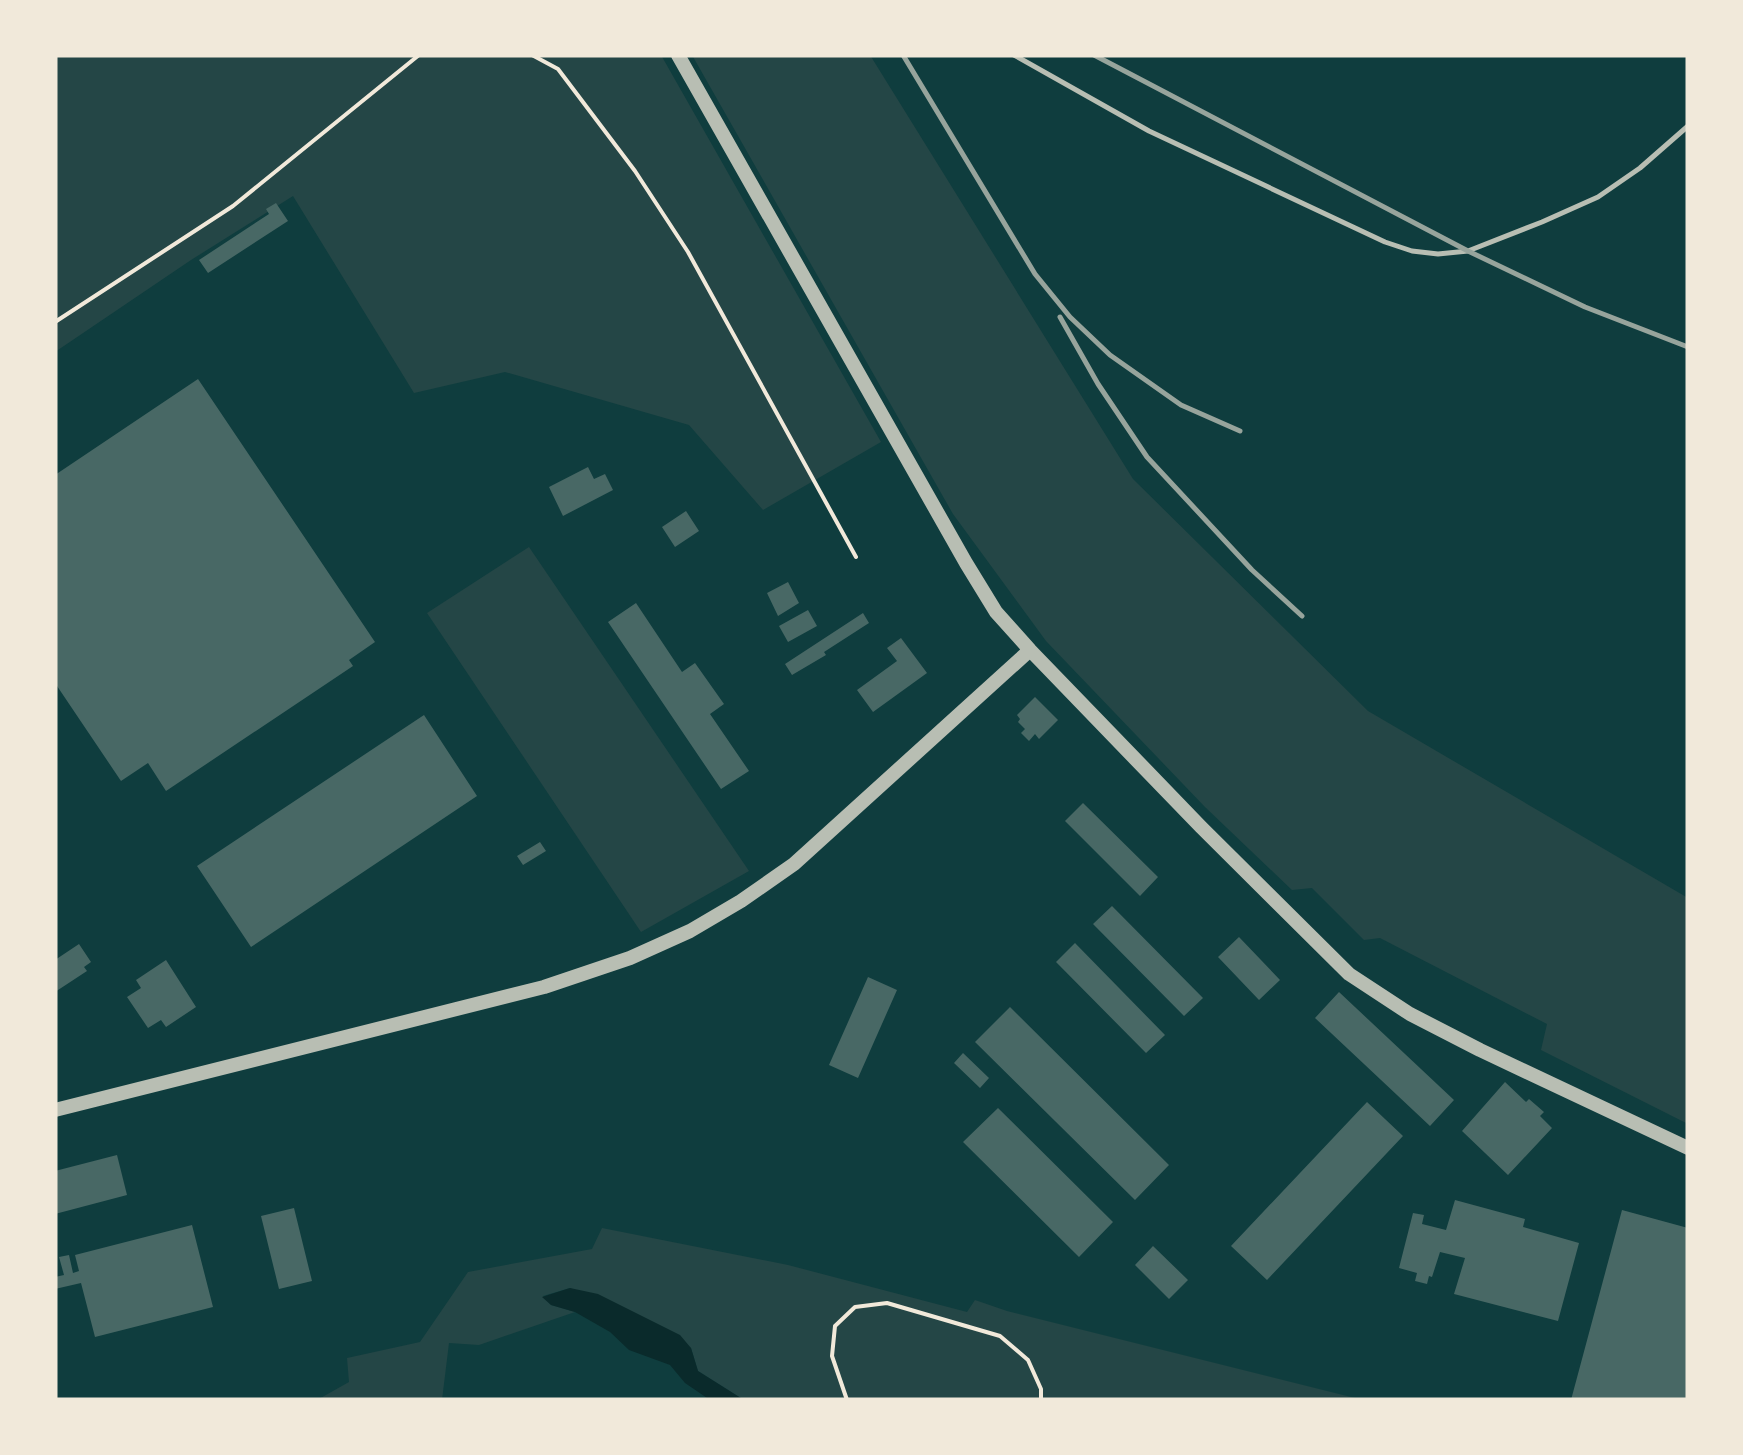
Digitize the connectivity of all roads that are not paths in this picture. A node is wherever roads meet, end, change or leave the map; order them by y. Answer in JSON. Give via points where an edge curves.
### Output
{"nodes":[{"id":1,"x":678,"y":55,"type":"edge"},
{"id":2,"x":1014,"y":55,"type":"edge"},
{"id":3,"x":1688,"y":126,"type":"edge"},
{"id":4,"x":1030,"y":650,"type":"junction"},
{"id":5,"x":55,"y":1110,"type":"edge"},
{"id":6,"x":1688,"y":1148,"type":"edge"}],
"edges":[{"from":1,"to":4,"type":"street","via":[[966,564]]},
{"from":2,"to":3,"type":"lane","via":[[1148,130],[1384,242],[1438,254],[1468,251],[1598,197]]},
{"from":4,"to":5,"type":"street","via":[[794,864],[690,931],[544,987]]},
{"from":4,"to":6,"type":"street","via":[[1349,974],[1480,1050]]}]}
